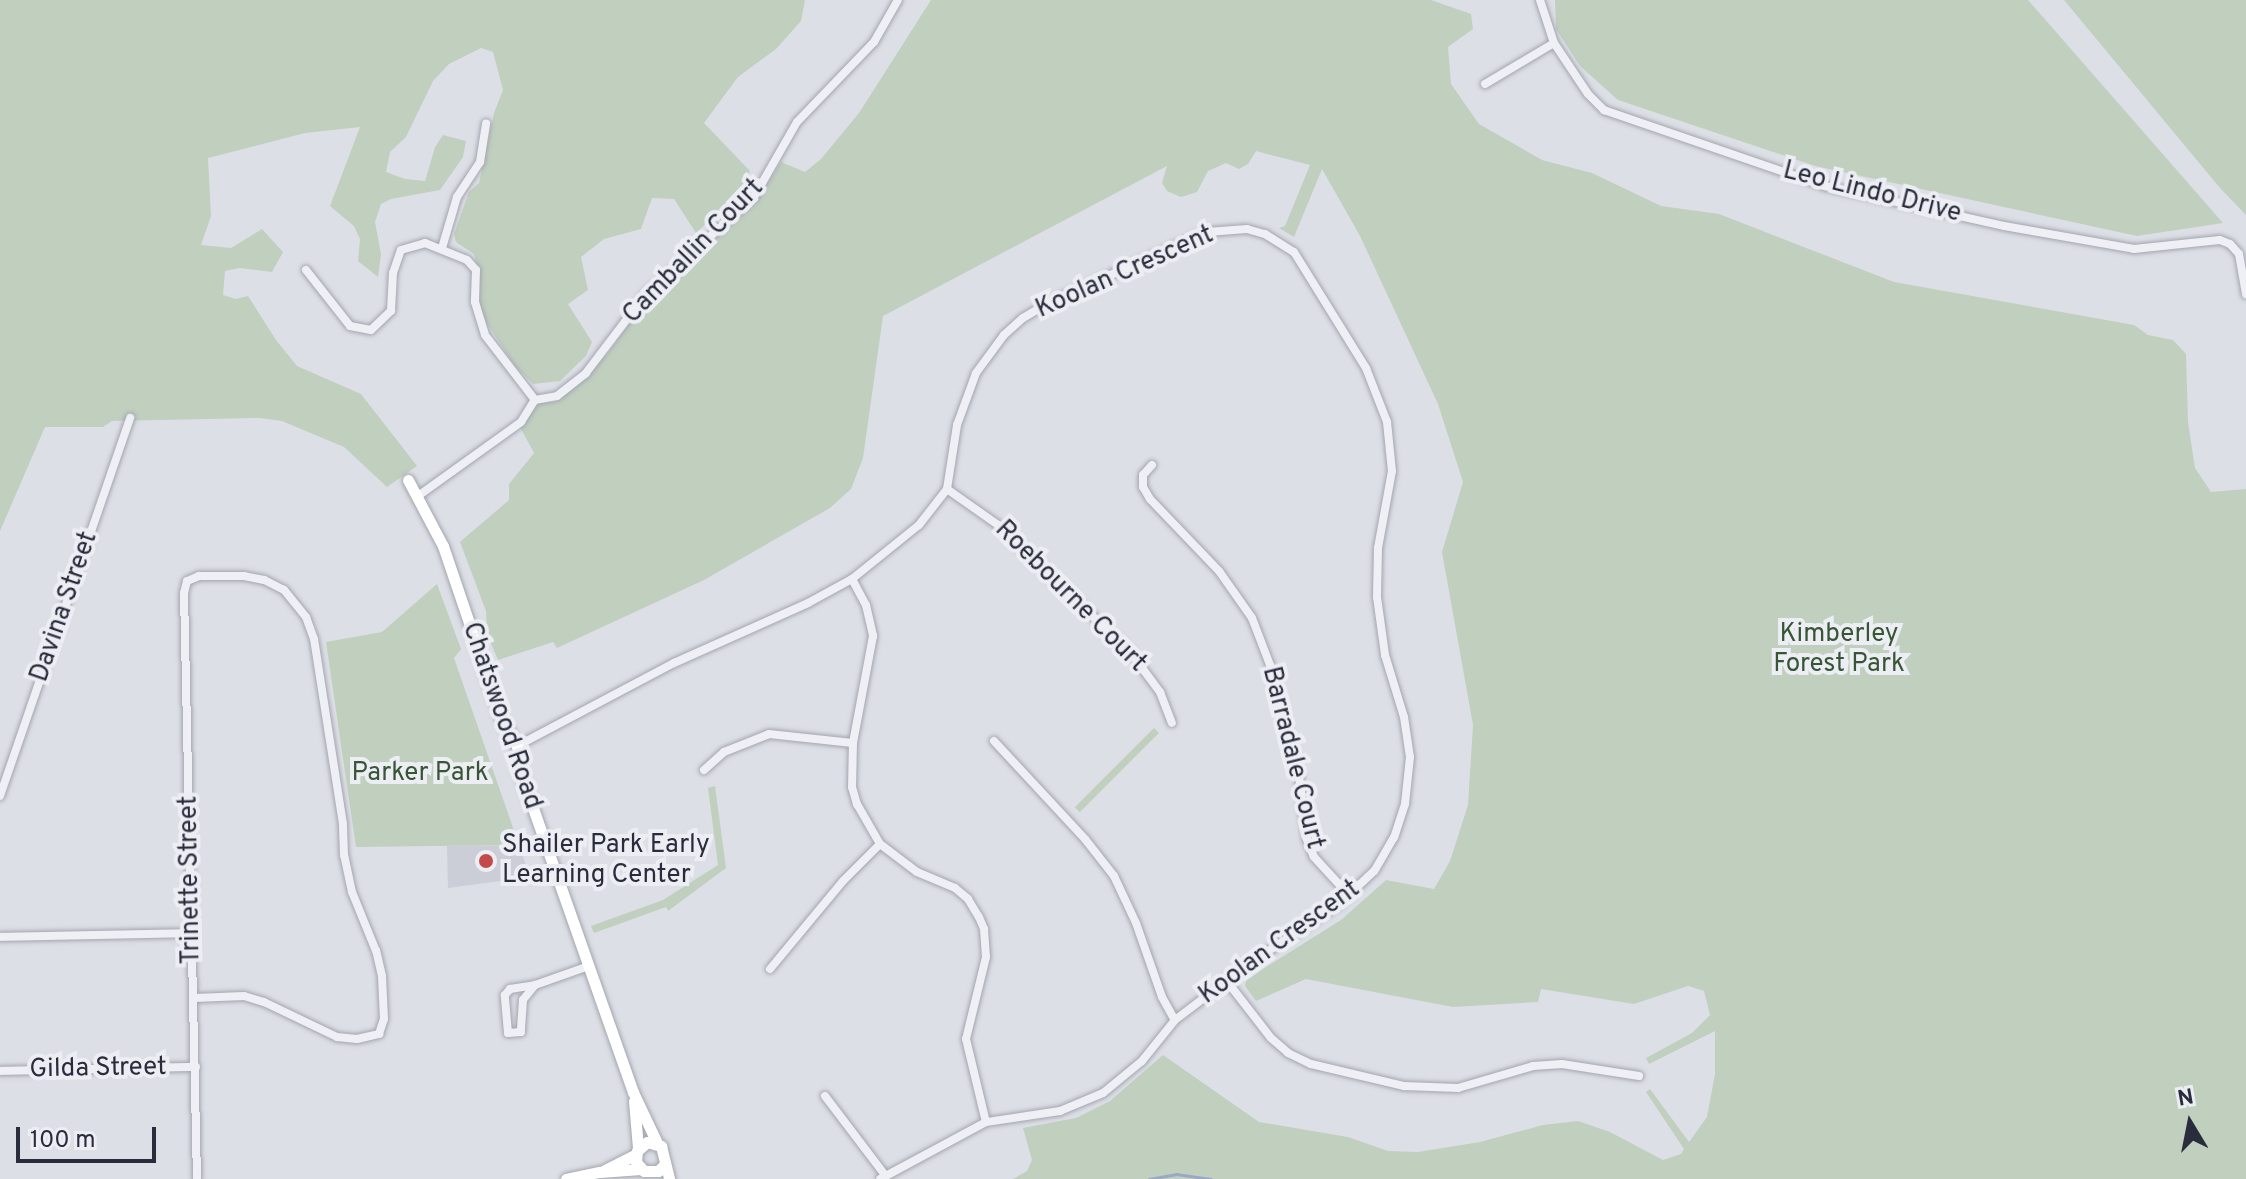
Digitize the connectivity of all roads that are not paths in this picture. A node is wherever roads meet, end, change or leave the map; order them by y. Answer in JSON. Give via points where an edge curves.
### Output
{"nodes":[{"id":1,"x":898,"y":0,"type":"edge"},
{"id":2,"x":1540,"y":0,"type":"edge"},
{"id":3,"x":1554,"y":43,"type":"junction"},
{"id":4,"x":1485,"y":84,"type":"dead end"},
{"id":5,"x":486,"y":123,"type":"dead end"},
{"id":6,"x":442,"y":248,"type":"junction"},
{"id":7,"x":306,"y":270,"type":"dead end"},
{"id":8,"x":2246,"y":294,"type":"edge"},
{"id":9,"x":535,"y":400,"type":"junction"},
{"id":10,"x":130,"y":418,"type":"dead end"},
{"id":11,"x":1152,"y":465,"type":"dead end"},
{"id":12,"x":408,"y":480,"type":"dead end"},
{"id":13,"x":947,"y":489,"type":"junction"},
{"id":14,"x":418,"y":496,"type":"junction"},
{"id":15,"x":852,"y":579,"type":"junction"},
{"id":16,"x":1172,"y":723,"type":"dead end"},
{"id":17,"x":994,"y":741,"type":"dead end"},
{"id":18,"x":853,"y":743,"type":"junction"},
{"id":19,"x":517,"y":746,"type":"junction"},
{"id":20,"x":704,"y":770,"type":"dead end"},
{"id":21,"x":4,"y":772,"type":"edge"},
{"id":22,"x":0,"y":796,"type":"edge"},
{"id":23,"x":880,"y":844,"type":"junction"},
{"id":24,"x":1349,"y":895,"type":"junction"},
{"id":25,"x":192,"y":933,"type":"junction"},
{"id":26,"x":0,"y":937,"type":"edge"},
{"id":27,"x":589,"y":966,"type":"junction"},
{"id":28,"x":770,"y":969,"type":"dead end"},
{"id":29,"x":1226,"y":980,"type":"junction"},
{"id":30,"x":535,"y":985,"type":"junction"},
{"id":31,"x":194,"y":998,"type":"junction"},
{"id":32,"x":1175,"y":1020,"type":"junction"},
{"id":33,"x":196,"y":1067,"type":"junction"},
{"id":34,"x":0,"y":1071,"type":"edge"},
{"id":35,"x":1639,"y":1076,"type":"dead end"},
{"id":36,"x":633,"y":1092,"type":"junction"},
{"id":37,"x":825,"y":1096,"type":"dead end"},
{"id":38,"x":986,"y":1122,"type":"junction"},
{"id":39,"x":657,"y":1143,"type":"junction"},
{"id":40,"x":637,"y":1151,"type":"junction"},
{"id":41,"x":665,"y":1164,"type":"junction"},
{"id":42,"x":600,"y":1172,"type":"junction"},
{"id":43,"x":647,"y":1173,"type":"edge"},
{"id":44,"x":883,"y":1177,"type":"edge"},
{"id":45,"x":197,"y":1179,"type":"edge"},
{"id":46,"x":566,"y":1179,"type":"edge"},
{"id":47,"x":669,"y":1179,"type":"edge"}],
"edges":[{"from":1,"to":9,"type":"street","name":"Camballin Court","via":[[874,42],[806,110],[754,197],[646,294],[586,373],[557,396]]},
{"from":2,"to":3,"type":"street","name":"Leo Lindo Drive"},
{"from":3,"to":4,"type":"street"},
{"from":3,"to":8,"type":"street","name":"Leo Lindo Drive","via":[[1604,110],[1825,186],[2004,226],[2134,249],[2207,240],[2230,244],[2239,254]]},
{"from":5,"to":6,"type":"street","via":[[480,162],[457,197]]},
{"from":6,"to":7,"type":"street","via":[[425,243],[401,250],[393,273],[391,311],[371,330],[350,326]]},
{"from":6,"to":9,"type":"street","via":[[476,270],[475,302],[485,335]]},
{"from":9,"to":14,"type":"street","name":"Camballin Court","via":[[521,422]]},
{"from":10,"to":21,"type":"street","name":"Davina Street"},
{"from":11,"to":24,"type":"street","name":"Barradale Court","via":[[1143,475],[1150,499],[1219,571],[1252,618],[1299,776],[1307,839],[1314,857]]},
{"from":12,"to":14,"type":"street","name":"Chatswood Road"},
{"from":13,"to":15,"type":"street","name":"Koolan Crescent","via":[[919,525]]},
{"from":13,"to":16,"type":"street","name":"Roebourne Court","via":[[998,525],[1131,653],[1160,692]]},
{"from":13,"to":24,"type":"street","name":"Koolan Crescent","via":[[966,394],[989,353],[1023,318],[1207,232],[1247,229],[1294,252],[1366,368],[1390,440],[1392,471],[1378,548],[1377,597],[1410,757],[1405,804],[1394,837],[1374,871]]},
{"from":14,"to":19,"type":"street","name":"Chatswood Road","via":[[443,546],[502,720]]},
{"from":15,"to":18,"type":"street","via":[[866,605],[873,636]]},
{"from":15,"to":19,"type":"street","name":"Koolan Crescent","via":[[674,663]]},
{"from":17,"to":32,"type":"street","via":[[1114,876]]},
{"from":18,"to":20,"type":"street","via":[[769,734],[724,752]]},
{"from":18,"to":23,"type":"street","via":[[855,796]]},
{"from":19,"to":27,"type":"street","name":"Chatswood Road","via":[[526,788]]},
{"from":21,"to":22,"type":"street","name":"Davina Street"},
{"from":23,"to":28,"type":"street"},
{"from":23,"to":38,"type":"street","via":[[917,872],[955,888],[968,899],[984,929],[986,957],[966,1039]]},
{"from":24,"to":29,"type":"street","name":"Koolan Crescent"},
{"from":25,"to":26,"type":"street"},
{"from":25,"to":31,"type":"street","name":"Trinette Street"},
{"from":25,"to":31,"type":"street","name":"Trinette Street","via":[[184,593],[187,581],[199,576],[264,580],[284,590],[306,617],[314,639],[344,855],[352,892],[376,951],[384,1019],[379,1034],[337,1037],[244,996]]},
{"from":27,"to":30,"type":"street"},
{"from":27,"to":36,"type":"street","name":"Chatswood Road"},
{"from":29,"to":32,"type":"street","name":"Koolan Crescent"},
{"from":29,"to":35,"type":"street","via":[[1288,1053],[1311,1064],[1404,1086],[1458,1088],[1533,1066],[1562,1064]]},
{"from":30,"to":30,"type":"street","via":[[523,1000],[521,1032],[508,1033],[506,992]]},
{"from":31,"to":33,"type":"street","name":"Trinette Street"},
{"from":32,"to":38,"type":"street","name":"Koolan Crescent","via":[[1142,1061],[1103,1093],[1060,1111]]},
{"from":33,"to":34,"type":"street","name":"Gilda Street"},
{"from":33,"to":45,"type":"street","name":"Trinette Street"},
{"from":36,"to":39,"type":"street","name":"Chatswood Road"},
{"from":36,"to":40,"type":"street","name":"Chatswood Road"},
{"from":37,"to":44,"type":"street"},
{"from":38,"to":44,"type":"street","name":"Koolan Crescent"},
{"from":39,"to":40,"type":"street","via":[[647,1142]]},
{"from":39,"to":41,"type":"street","via":[[664,1150]]},
{"from":40,"to":42,"type":"street"},
{"from":40,"to":43,"type":"street"},
{"from":41,"to":43,"type":"street"},
{"from":41,"to":47,"type":"street"},
{"from":42,"to":43,"type":"street"},
{"from":42,"to":46,"type":"street"}]}
